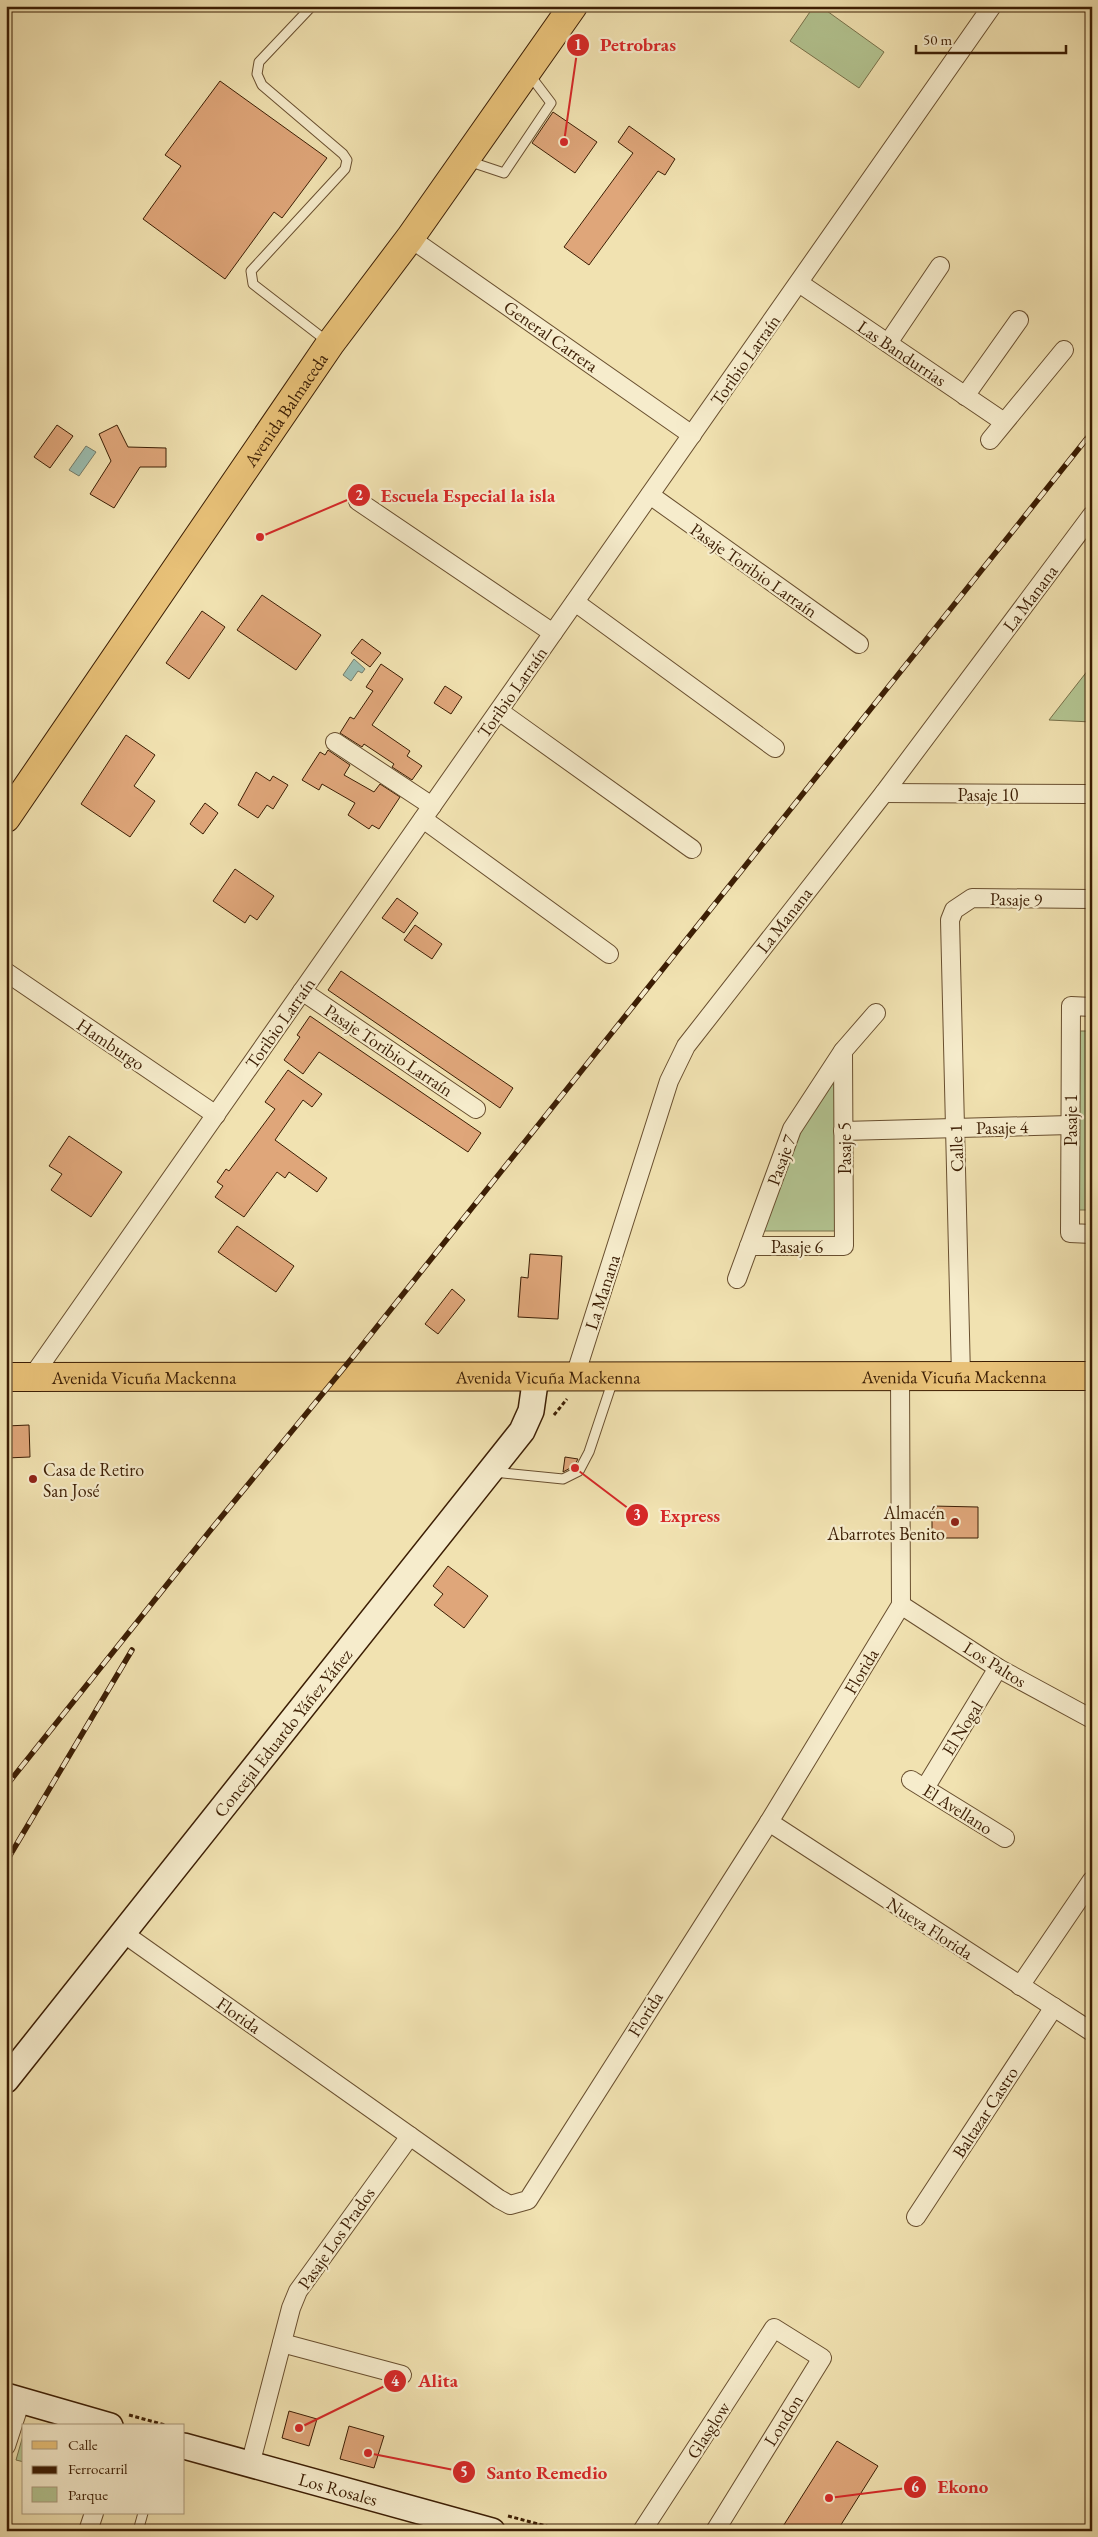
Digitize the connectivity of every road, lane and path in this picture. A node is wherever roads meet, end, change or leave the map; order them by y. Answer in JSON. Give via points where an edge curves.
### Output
{"nodes":[{"id":1,"x":312,"y":6,"type":"edge"},
{"id":2,"x":573,"y":6,"type":"edge"},
{"id":3,"x":992,"y":6,"type":"edge"},
{"id":4,"x":527,"y":72,"type":"junction"},
{"id":5,"x":466,"y":160,"type":"junction"},
{"id":6,"x":410,"y":238,"type":"junction"},
{"id":7,"x":940,"y":266,"type":"dead end"},
{"id":8,"x":799,"y":283,"type":"junction"},
{"id":9,"x":1020,"y":320,"type":"dead end"},
{"id":10,"x":888,"y":343,"type":"junction"},
{"id":11,"x":330,"y":344,"type":"junction"},
{"id":12,"x":1064,"y":350,"type":"dead end"},
{"id":13,"x":965,"y":396,"type":"junction"},
{"id":14,"x":1004,"y":422,"type":"junction"},
{"id":15,"x":692,"y":434,"type":"junction"},
{"id":16,"x":990,"y":440,"type":"dead end"},
{"id":17,"x":650,"y":495,"type":"junction"},
{"id":18,"x":358,"y":501,"type":"dead end"},
{"id":19,"x":1092,"y":516,"type":"edge"},
{"id":20,"x":575,"y":602,"type":"junction"},
{"id":21,"x":553,"y":633,"type":"junction"},
{"id":22,"x":859,"y":644,"type":"dead end"},
{"id":23,"x":499,"y":711,"type":"junction"},
{"id":24,"x":335,"y":742,"type":"dead end"},
{"id":25,"x":775,"y":748,"type":"dead end"},
{"id":26,"x":884,"y":793,"type":"junction"},
{"id":27,"x":1092,"y":794,"type":"edge"},
{"id":28,"x":427,"y":813,"type":"junction"},
{"id":29,"x":6,"y":818,"type":"edge"},
{"id":30,"x":692,"y":849,"type":"dead end"},
{"id":31,"x":1092,"y":899,"type":"edge"},
{"id":32,"x":950,"y":920,"type":"joint"},
{"id":33,"x":609,"y":954,"type":"dead end"},
{"id":34,"x":6,"y":972,"type":"edge"},
{"id":35,"x":302,"y":991,"type":"junction"},
{"id":36,"x":1092,"y":1007,"type":"edge"},
{"id":37,"x":876,"y":1013,"type":"dead end"},
{"id":38,"x":843,"y":1051,"type":"junction"},
{"id":39,"x":476,"y":1109,"type":"dead end"},
{"id":40,"x":216,"y":1115,"type":"junction"},
{"id":41,"x":1070,"y":1125,"type":"junction"},
{"id":42,"x":955,"y":1128,"type":"junction"},
{"id":43,"x":843,"y":1131,"type":"junction"},
{"id":44,"x":1092,"y":1234,"type":"edge"},
{"id":45,"x":749,"y":1246,"type":"junction"},
{"id":46,"x":844,"y":1246,"type":"joint"},
{"id":47,"x":737,"y":1279,"type":"dead end"},
{"id":48,"x":536,"y":1376,"type":"junction"},
{"id":49,"x":575,"y":1376,"type":"junction"},
{"id":50,"x":615,"y":1376,"type":"junction"},
{"id":51,"x":900,"y":1376,"type":"junction"},
{"id":52,"x":961,"y":1376,"type":"junction"},
{"id":53,"x":1092,"y":1376,"type":"edge"},
{"id":54,"x":19,"y":1377,"type":"edge"},
{"id":55,"x":489,"y":1472,"type":"junction"},
{"id":56,"x":901,"y":1605,"type":"junction"},
{"id":57,"x":998,"y":1668,"type":"junction"},
{"id":58,"x":1092,"y":1719,"type":"edge"},
{"id":59,"x":918,"y":1784,"type":"joint"},
{"id":60,"x":769,"y":1822,"type":"junction"},
{"id":61,"x":1005,"y":1838,"type":"dead end"},
{"id":62,"x":1092,"y":1880,"type":"edge"},
{"id":63,"x":123,"y":1933,"type":"junction"},
{"id":64,"x":1020,"y":1986,"type":"junction"},
{"id":65,"x":1054,"y":2007,"type":"junction"},
{"id":66,"x":1092,"y":2032,"type":"edge"},
{"id":67,"x":6,"y":2080,"type":"edge"},
{"id":68,"x":410,"y":2136,"type":"junction"},
{"id":69,"x":916,"y":2217,"type":"dead end"},
{"id":70,"x":774,"y":2328,"type":"joint"},
{"id":71,"x":282,"y":2343,"type":"junction"},
{"id":72,"x":402,"y":2375,"type":"dead end"},
{"id":73,"x":14,"y":2398,"type":"edge"},
{"id":74,"x":103,"y":2424,"type":"edge"},
{"id":75,"x":6,"y":2446,"type":"edge"},
{"id":76,"x":185,"y":2446,"type":"edge"},
{"id":77,"x":250,"y":2465,"type":"junction"},
{"id":78,"x":94,"y":2514,"type":"edge"},
{"id":79,"x":143,"y":2514,"type":"edge"},
{"id":80,"x":480,"y":2529,"type":"edge"},
{"id":81,"x":88,"y":2531,"type":"edge"},
{"id":82,"x":138,"y":2531,"type":"edge"},
{"id":83,"x":642,"y":2531,"type":"edge"},
{"id":84,"x":714,"y":2531,"type":"edge"}],
"edges":[{"from":1,"to":11,"type":"lane","via":[[259,62],[257,74],[262,85],[343,154],[347,160],[345,169],[251,271],[251,278],[253,284]]},
{"from":2,"to":4,"type":"main road","name":"Avenida Balmaceda"},
{"from":3,"to":8,"type":"street","name":"Toribio Larraín"},
{"from":4,"to":5,"type":"main road","name":"Avenida Balmaceda"},
{"from":4,"to":5,"type":"lane","via":[[552,103],[504,173]]},
{"from":5,"to":6,"type":"main road","name":"Avenida Balmaceda"},
{"from":6,"to":11,"type":"main road","name":"Avenida Balmaceda"},
{"from":6,"to":15,"type":"street","name":"General Carrera"},
{"from":7,"to":10,"type":"street"},
{"from":8,"to":10,"type":"street","name":"Las Bandurrias"},
{"from":8,"to":15,"type":"street","name":"Toribio Larraín"},
{"from":9,"to":13,"type":"street"},
{"from":10,"to":13,"type":"street","name":"Las Bandurrias"},
{"from":11,"to":29,"type":"main road","name":"Avenida Balmaceda"},
{"from":12,"to":14,"type":"street"},
{"from":13,"to":14,"type":"street","name":"Las Bandurrias"},
{"from":14,"to":16,"type":"street"},
{"from":15,"to":17,"type":"street","name":"Toribio Larraín"},
{"from":17,"to":20,"type":"street","name":"Toribio Larraín"},
{"from":17,"to":22,"type":"street","name":"Pasaje Toribio Larraín"},
{"from":18,"to":21,"type":"street"},
{"from":19,"to":26,"type":"street","name":"La Manana"},
{"from":20,"to":21,"type":"street","name":"Toribio Larraín"},
{"from":20,"to":25,"type":"street"},
{"from":21,"to":23,"type":"street","name":"Toribio Larraín"},
{"from":23,"to":28,"type":"street","name":"Toribio Larraín"},
{"from":23,"to":30,"type":"street"},
{"from":24,"to":28,"type":"street"},
{"from":26,"to":27,"type":"street","name":"Pasaje 10"},
{"from":26,"to":49,"type":"street","name":"La Manana","via":[[696,1032],[677,1062]]},
{"from":28,"to":33,"type":"street"},
{"from":28,"to":35,"type":"street","name":"Toribio Larraín"},
{"from":31,"to":32,"type":"street","name":"Pasaje 9","via":[[972,898],[954,910]]},
{"from":32,"to":42,"type":"street","name":"Calle 1"},
{"from":34,"to":40,"type":"street","name":"Hamburgo"},
{"from":35,"to":39,"type":"street","name":"Pasaje Toribio Larraín"},
{"from":35,"to":40,"type":"street","name":"Toribio Larraín"},
{"from":36,"to":41,"type":"street","name":"Pasaje 1","via":[[1071,1006]]},
{"from":37,"to":38,"type":"street","name":"Pasaje 7"},
{"from":38,"to":43,"type":"street","name":"Pasaje 5"},
{"from":38,"to":45,"type":"street","name":"Pasaje 7","via":[[792,1129]]},
{"from":40,"to":54,"type":"street","name":"Toribio Larraín"},
{"from":41,"to":42,"type":"street","name":"Pasaje 4"},
{"from":41,"to":44,"type":"street","name":"Pasaje 1","via":[[1070,1233]]},
{"from":42,"to":43,"type":"street","name":"Pasaje 4"},
{"from":42,"to":52,"type":"street","name":"Calle 1"},
{"from":43,"to":46,"type":"street","name":"Pasaje 5"},
{"from":45,"to":46,"type":"street","name":"Pasaje 6"},
{"from":45,"to":47,"type":"street","name":"Pasaje 7"},
{"from":48,"to":49,"type":"main road","name":"Avenida Vicuña Mackenna"},
{"from":48,"to":54,"type":"main road","name":"Avenida Vicuña Mackenna"},
{"from":48,"to":55,"type":"street","name":"Concejal Eduardo Yáñez Yáñez","via":[[528,1422]]},
{"from":49,"to":50,"type":"main road","name":"Avenida Vicuña Mackenna"},
{"from":50,"to":51,"type":"main road","name":"Avenida Vicuña Mackenna"},
{"from":50,"to":55,"type":"lane","via":[[589,1452],[579,1471],[564,1480]]},
{"from":51,"to":52,"type":"main road","name":"Avenida Vicuña Mackenna"},
{"from":51,"to":56,"type":"street"},
{"from":52,"to":53,"type":"main road","name":"Avenida Vicuña Mackenna"},
{"from":55,"to":63,"type":"street","name":"Concejal Eduardo Yáñez Yáñez"},
{"from":56,"to":57,"type":"street","name":"Los Paltos"},
{"from":56,"to":60,"type":"street","name":"Florida"},
{"from":57,"to":58,"type":"street","name":"Los Paltos"},
{"from":57,"to":59,"type":"street","name":"El Nogal"},
{"from":59,"to":61,"type":"street","name":"El Avellano"},
{"from":60,"to":64,"type":"street","name":"Nueva Florida"},
{"from":60,"to":68,"type":"street","name":"Florida","via":[[528,2200],[517,2205],[504,2203]]},
{"from":62,"to":64,"type":"street"},
{"from":63,"to":67,"type":"street","name":"Concejal Eduardo Yáñez Yáñez"},
{"from":63,"to":68,"type":"street","name":"Florida"},
{"from":64,"to":65,"type":"street","name":"Nueva Florida"},
{"from":65,"to":66,"type":"street","name":"Nueva Florida"},
{"from":65,"to":69,"type":"street","name":"Baltazar Castro"},
{"from":68,"to":71,"type":"street","name":"Pasaje Los Prados","via":[[305,2279],[291,2308]]},
{"from":70,"to":83,"type":"street","name":"Glasglow"},
{"from":70,"to":84,"type":"street","name":"London","via":[[822,2358]]},
{"from":71,"to":72,"type":"street"},
{"from":71,"to":77,"type":"street","name":"Pasaje Los Prados"},
{"from":73,"to":74,"type":"street"},
{"from":73,"to":75,"type":"street"},
{"from":76,"to":77,"type":"street","name":"Los Rosales"},
{"from":77,"to":80,"type":"street","name":"Los Rosales"},
{"from":78,"to":81,"type":"street"},
{"from":79,"to":82,"type":"lane"}]}
